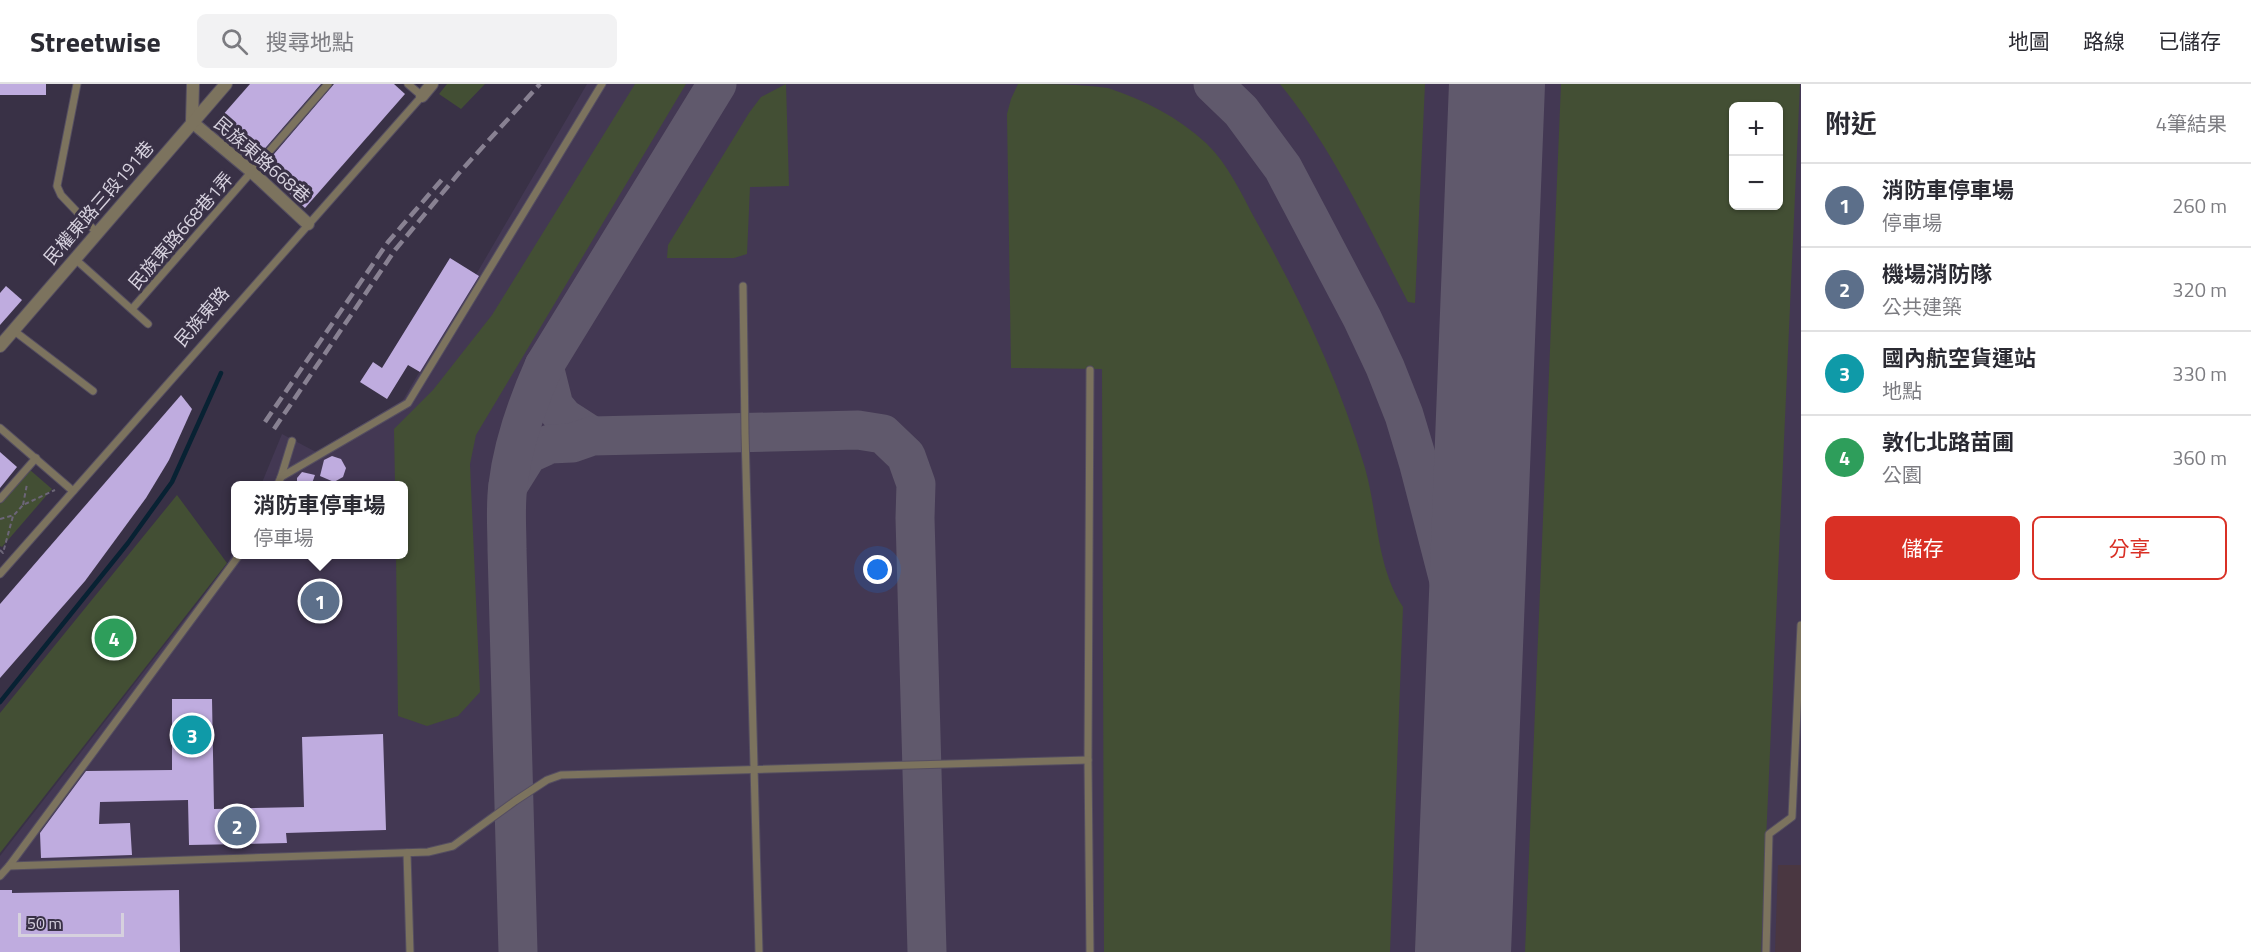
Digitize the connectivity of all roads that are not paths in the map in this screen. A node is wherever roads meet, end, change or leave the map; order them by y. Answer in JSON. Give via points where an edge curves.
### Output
{"nodes":[{"id":1,"x":77,"y":84,"type":"edge"},
{"id":2,"x":193,"y":84,"type":"edge"},
{"id":3,"x":226,"y":84,"type":"edge"},
{"id":4,"x":328,"y":84,"type":"edge"},
{"id":5,"x":408,"y":84,"type":"edge"},
{"id":6,"x":432,"y":84,"type":"edge"},
{"id":7,"x":602,"y":84,"type":"edge"},
{"id":8,"x":422,"y":96,"type":"junction"},
{"id":9,"x":192,"y":122,"type":"junction"},
{"id":10,"x":252,"y":172,"type":"junction"},
{"id":11,"x":308,"y":224,"type":"junction"},
{"id":12,"x":97,"y":233,"type":"junction"},
{"id":13,"x":74,"y":258,"type":"junction"},
{"id":14,"x":743,"y":286,"type":"dead end"},
{"id":15,"x":132,"y":309,"type":"junction"},
{"id":16,"x":148,"y":324,"type":"dead end"},
{"id":17,"x":13,"y":330,"type":"junction"},
{"id":18,"x":0,"y":346,"type":"edge"},
{"id":19,"x":1090,"y":370,"type":"dead end"},
{"id":20,"x":93,"y":391,"type":"dead end"},
{"id":21,"x":0,"y":428,"type":"edge"},
{"id":22,"x":292,"y":441,"type":"dead end"},
{"id":23,"x":36,"y":459,"type":"junction"},
{"id":24,"x":281,"y":477,"type":"junction"},
{"id":25,"x":279,"y":481,"type":"edge"},
{"id":26,"x":73,"y":491,"type":"junction"},
{"id":27,"x":0,"y":499,"type":"edge"},
{"id":28,"x":237,"y":559,"type":"edge"},
{"id":29,"x":0,"y":574,"type":"edge"},
{"id":30,"x":1801,"y":625,"type":"edge"},
{"id":31,"x":1088,"y":760,"type":"junction"},
{"id":32,"x":753,"y":770,"type":"junction"},
{"id":33,"x":407,"y":852,"type":"junction"},
{"id":34,"x":9,"y":866,"type":"junction"},
{"id":35,"x":0,"y":876,"type":"edge"},
{"id":36,"x":410,"y":952,"type":"edge"},
{"id":37,"x":759,"y":952,"type":"edge"},
{"id":38,"x":1090,"y":952,"type":"edge"},
{"id":39,"x":1766,"y":952,"type":"edge"}],
"edges":[{"from":1,"to":12,"type":"lane","via":[[57,186]]},
{"from":2,"to":9,"type":"street"},
{"from":3,"to":9,"type":"street","name":"民權東路三段191巷"},
{"from":4,"to":10,"type":"lane","name":"民族東路668巷1弄"},
{"from":5,"to":8,"type":"lane"},
{"from":6,"to":8,"type":"street","name":"民族東路"},
{"from":7,"to":24,"type":"lane","via":[[408,403]]},
{"from":8,"to":11,"type":"lane","name":"民族東路"},
{"from":9,"to":10,"type":"street","name":"民族東路668巷"},
{"from":9,"to":12,"type":"street","name":"民權東路三段191巷"},
{"from":10,"to":11,"type":"street","name":"民族東路668巷"},
{"from":10,"to":15,"type":"lane","name":"民族東路668巷1弄"},
{"from":11,"to":26,"type":"lane","name":"民族東路"},
{"from":12,"to":13,"type":"street","name":"民權東路三段191巷"},
{"from":13,"to":15,"type":"lane"},
{"from":13,"to":17,"type":"street","name":"民權東路三段191巷"},
{"from":14,"to":32,"type":"lane"},
{"from":15,"to":16,"type":"lane"},
{"from":17,"to":18,"type":"street","name":"民權東路三段191巷"},
{"from":17,"to":20,"type":"lane"},
{"from":19,"to":31,"type":"lane"},
{"from":21,"to":23,"type":"lane"},
{"from":22,"to":24,"type":"lane"},
{"from":23,"to":26,"type":"lane"},
{"from":23,"to":27,"type":"lane"},
{"from":24,"to":25,"type":"lane"},
{"from":26,"to":29,"type":"lane","name":"民族東路"},
{"from":28,"to":34,"type":"lane"},
{"from":30,"to":39,"type":"lane","via":[[1792,818],[1769,834]]},
{"from":31,"to":32,"type":"lane"},
{"from":31,"to":38,"type":"lane"},
{"from":32,"to":33,"type":"lane","via":[[561,776],[547,780],[453,846]]},
{"from":32,"to":37,"type":"lane"},
{"from":33,"to":34,"type":"lane"},
{"from":33,"to":36,"type":"lane"},
{"from":34,"to":35,"type":"lane"}]}
